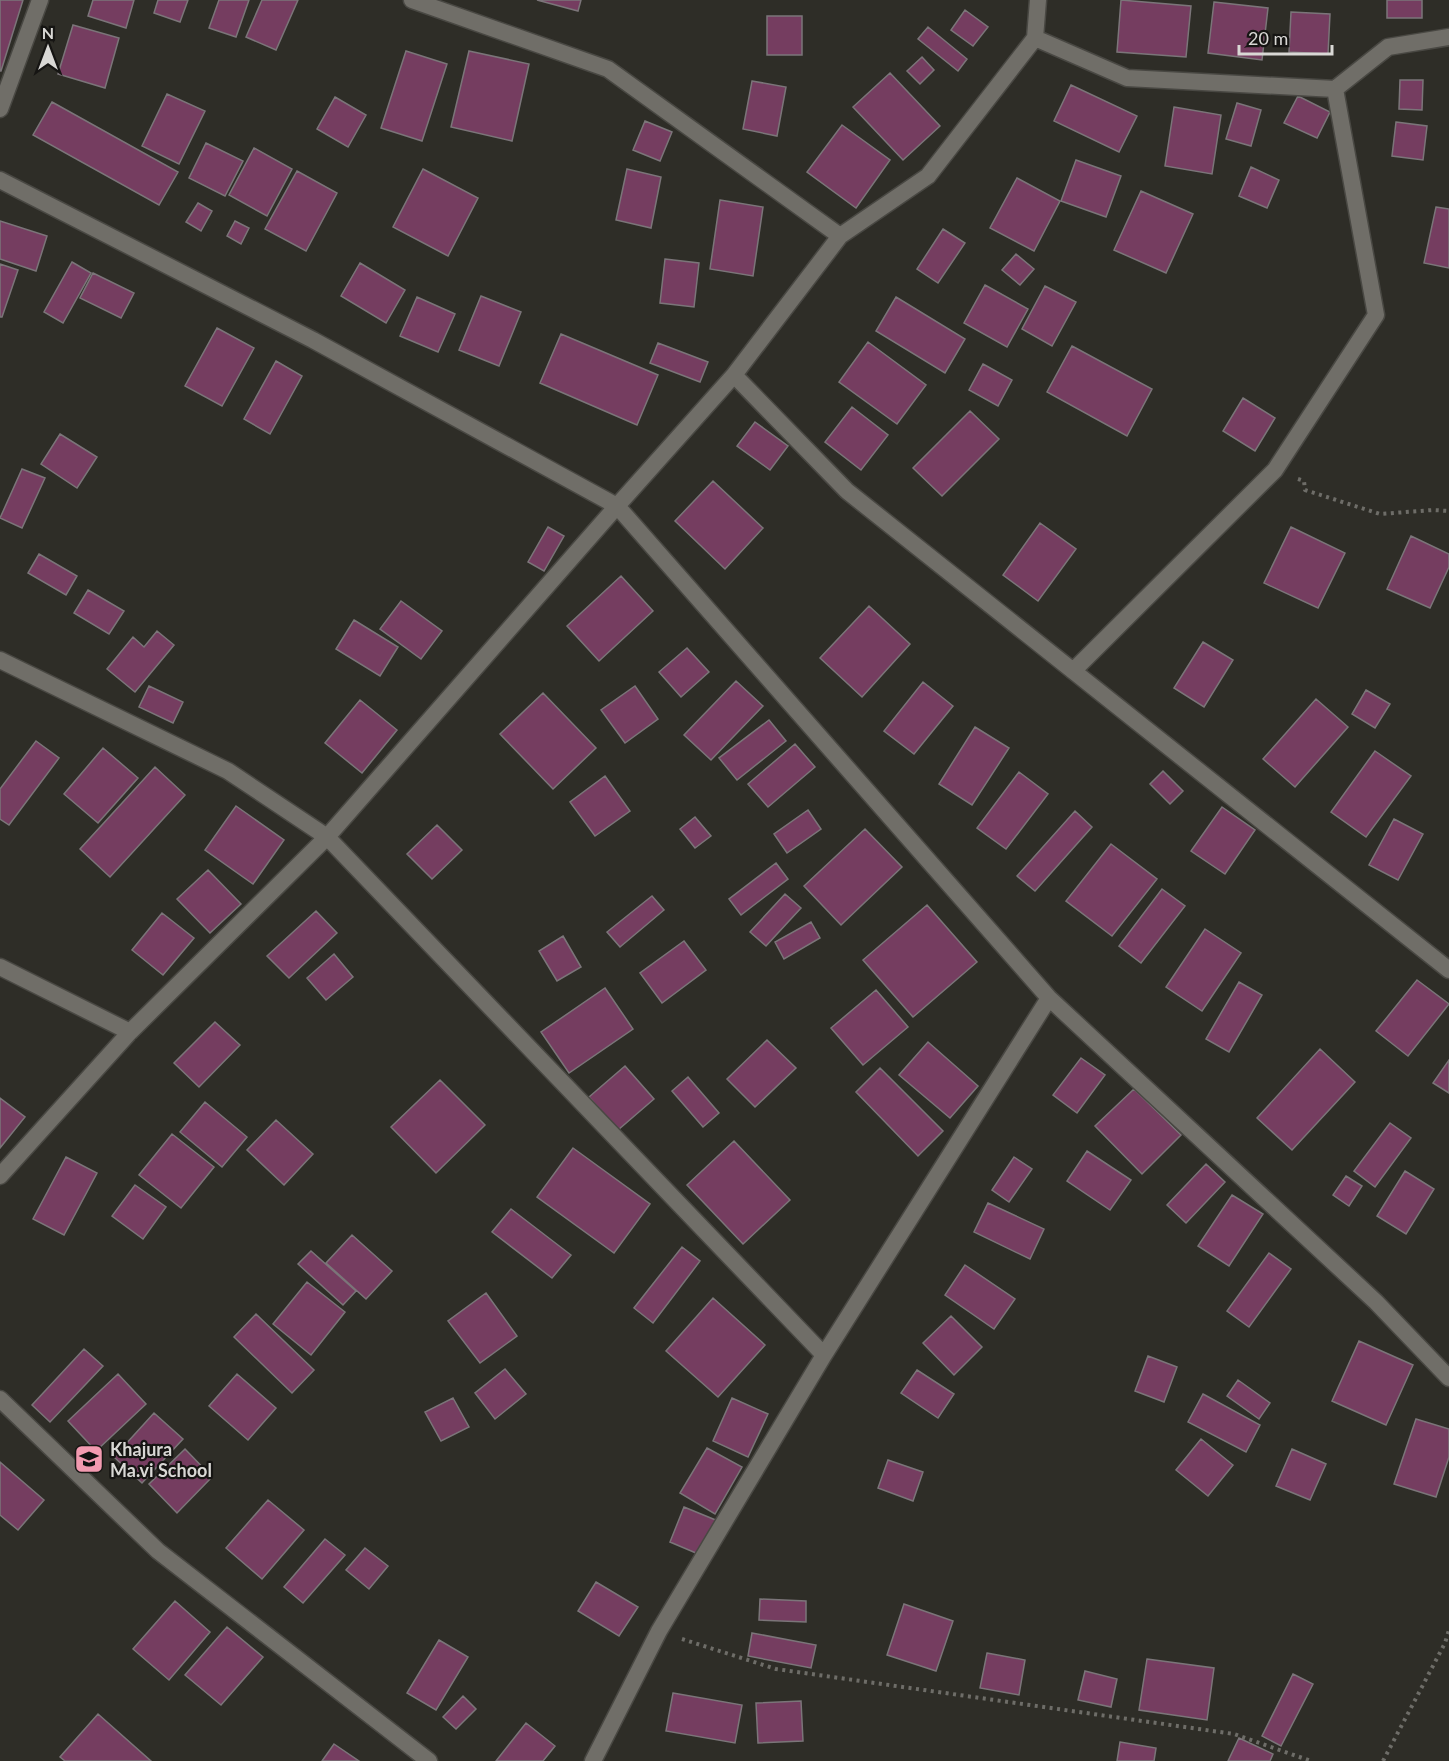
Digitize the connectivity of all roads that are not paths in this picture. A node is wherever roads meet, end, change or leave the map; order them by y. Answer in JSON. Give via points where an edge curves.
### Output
{"nodes":[{"id":1,"x":40,"y":0,"type":"edge"},
{"id":2,"x":412,"y":0,"type":"edge"},
{"id":3,"x":1038,"y":0,"type":"edge"},
{"id":4,"x":1449,"y":37,"type":"edge"},
{"id":5,"x":1035,"y":38,"type":"junction"},
{"id":6,"x":1335,"y":89,"type":"junction"},
{"id":7,"x":0,"y":109,"type":"edge"},
{"id":8,"x":0,"y":180,"type":"edge"},
{"id":9,"x":840,"y":236,"type":"junction"},
{"id":10,"x":734,"y":375,"type":"junction"},
{"id":11,"x":617,"y":506,"type":"junction"},
{"id":12,"x":0,"y":660,"type":"edge"},
{"id":13,"x":1073,"y":671,"type":"junction"},
{"id":14,"x":327,"y":837,"type":"junction"},
{"id":15,"x":0,"y":967,"type":"edge"},
{"id":16,"x":1449,"y":969,"type":"edge"},
{"id":17,"x":1049,"y":998,"type":"junction"},
{"id":18,"x":130,"y":1032,"type":"junction"},
{"id":19,"x":0,"y":1176,"type":"edge"},
{"id":20,"x":824,"y":1355,"type":"junction"},
{"id":21,"x":1449,"y":1378,"type":"edge"},
{"id":22,"x":0,"y":1399,"type":"edge"},
{"id":23,"x":429,"y":1761,"type":"edge"},
{"id":24,"x":593,"y":1761,"type":"edge"}],
"edges":[{"from":1,"to":7,"type":"street"},
{"from":2,"to":9,"type":"street","via":[[608,69]]},
{"from":3,"to":5,"type":"street"},
{"from":4,"to":6,"type":"street","via":[[1388,47]]},
{"from":5,"to":6,"type":"street","via":[[1127,78]]},
{"from":5,"to":9,"type":"street","via":[[928,176]]},
{"from":6,"to":13,"type":"street","via":[[1376,315],[1275,470]]},
{"from":8,"to":11,"type":"street","via":[[313,340]]},
{"from":9,"to":10,"type":"street"},
{"from":10,"to":11,"type":"street"},
{"from":10,"to":13,"type":"street","via":[[846,491]]},
{"from":11,"to":14,"type":"street"},
{"from":11,"to":17,"type":"street"},
{"from":12,"to":14,"type":"street","via":[[228,771]]},
{"from":13,"to":16,"type":"street"},
{"from":14,"to":18,"type":"street"},
{"from":14,"to":20,"type":"street"},
{"from":15,"to":18,"type":"street"},
{"from":17,"to":20,"type":"street"},
{"from":17,"to":21,"type":"street","via":[[1376,1302]]},
{"from":18,"to":19,"type":"street"},
{"from":20,"to":24,"type":"street","via":[[659,1631]]},
{"from":22,"to":23,"type":"street","via":[[158,1551]]}]}
